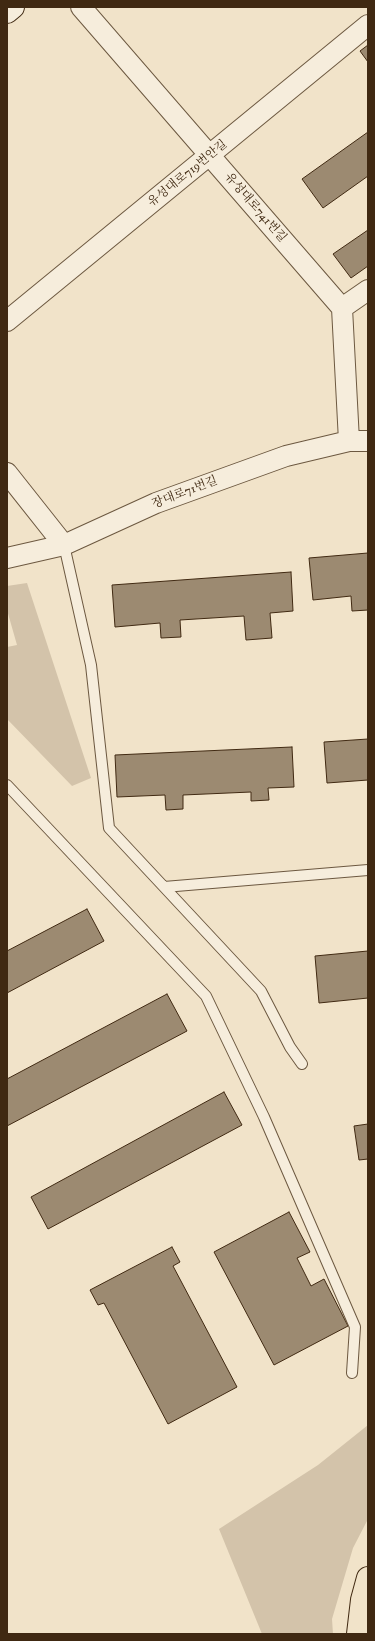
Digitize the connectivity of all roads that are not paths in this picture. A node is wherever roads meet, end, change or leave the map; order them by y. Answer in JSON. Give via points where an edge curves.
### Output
{"nodes":[{"id":1,"x":13,"y":7,"type":"edge"},
{"id":2,"x":81,"y":7,"type":"edge"},
{"id":3,"x":7,"y":12,"type":"edge"},
{"id":4,"x":368,"y":26,"type":"edge"},
{"id":5,"x":210,"y":156,"type":"junction"},
{"id":6,"x":368,"y":290,"type":"edge"},
{"id":7,"x":342,"y":308,"type":"junction"},
{"id":8,"x":7,"y":321,"type":"edge"},
{"id":9,"x":359,"y":441,"type":"edge"},
{"id":10,"x":7,"y":473,"type":"edge"},
{"id":11,"x":64,"y":545,"type":"junction"},
{"id":12,"x":7,"y":558,"type":"edge"},
{"id":13,"x":7,"y":786,"type":"edge"},
{"id":14,"x":368,"y":870,"type":"edge"},
{"id":15,"x":164,"y":887,"type":"junction"},
{"id":16,"x":302,"y":1064,"type":"dead end"},
{"id":17,"x":352,"y":1373,"type":"dead end"},
{"id":18,"x":368,"y":1578,"type":"edge"},
{"id":19,"x":358,"y":1634,"type":"edge"}],
"edges":[{"from":1,"to":3,"type":"main road"},
{"from":2,"to":5,"type":"street","name":"유성대로741번길"},
{"from":4,"to":5,"type":"street","name":"유성대로719번안길"},
{"from":5,"to":7,"type":"street","name":"유성대로741번길"},
{"from":5,"to":8,"type":"street","name":"유성대로719번안길"},
{"from":6,"to":7,"type":"street"},
{"from":7,"to":9,"type":"street"},
{"from":9,"to":11,"type":"street","name":"장대로71번길","via":[[286,456],[156,503]]},
{"from":10,"to":11,"type":"street"},
{"from":11,"to":12,"type":"street","name":"장대로71번길"},
{"from":11,"to":15,"type":"lane","via":[[91,665],[109,828]]},
{"from":13,"to":17,"type":"lane","via":[[206,996],[264,1117],[355,1327]]},
{"from":14,"to":15,"type":"lane"},
{"from":15,"to":16,"type":"lane","via":[[261,991],[290,1047]]},
{"from":18,"to":19,"type":"highway","via":[[362,1600]]}]}
